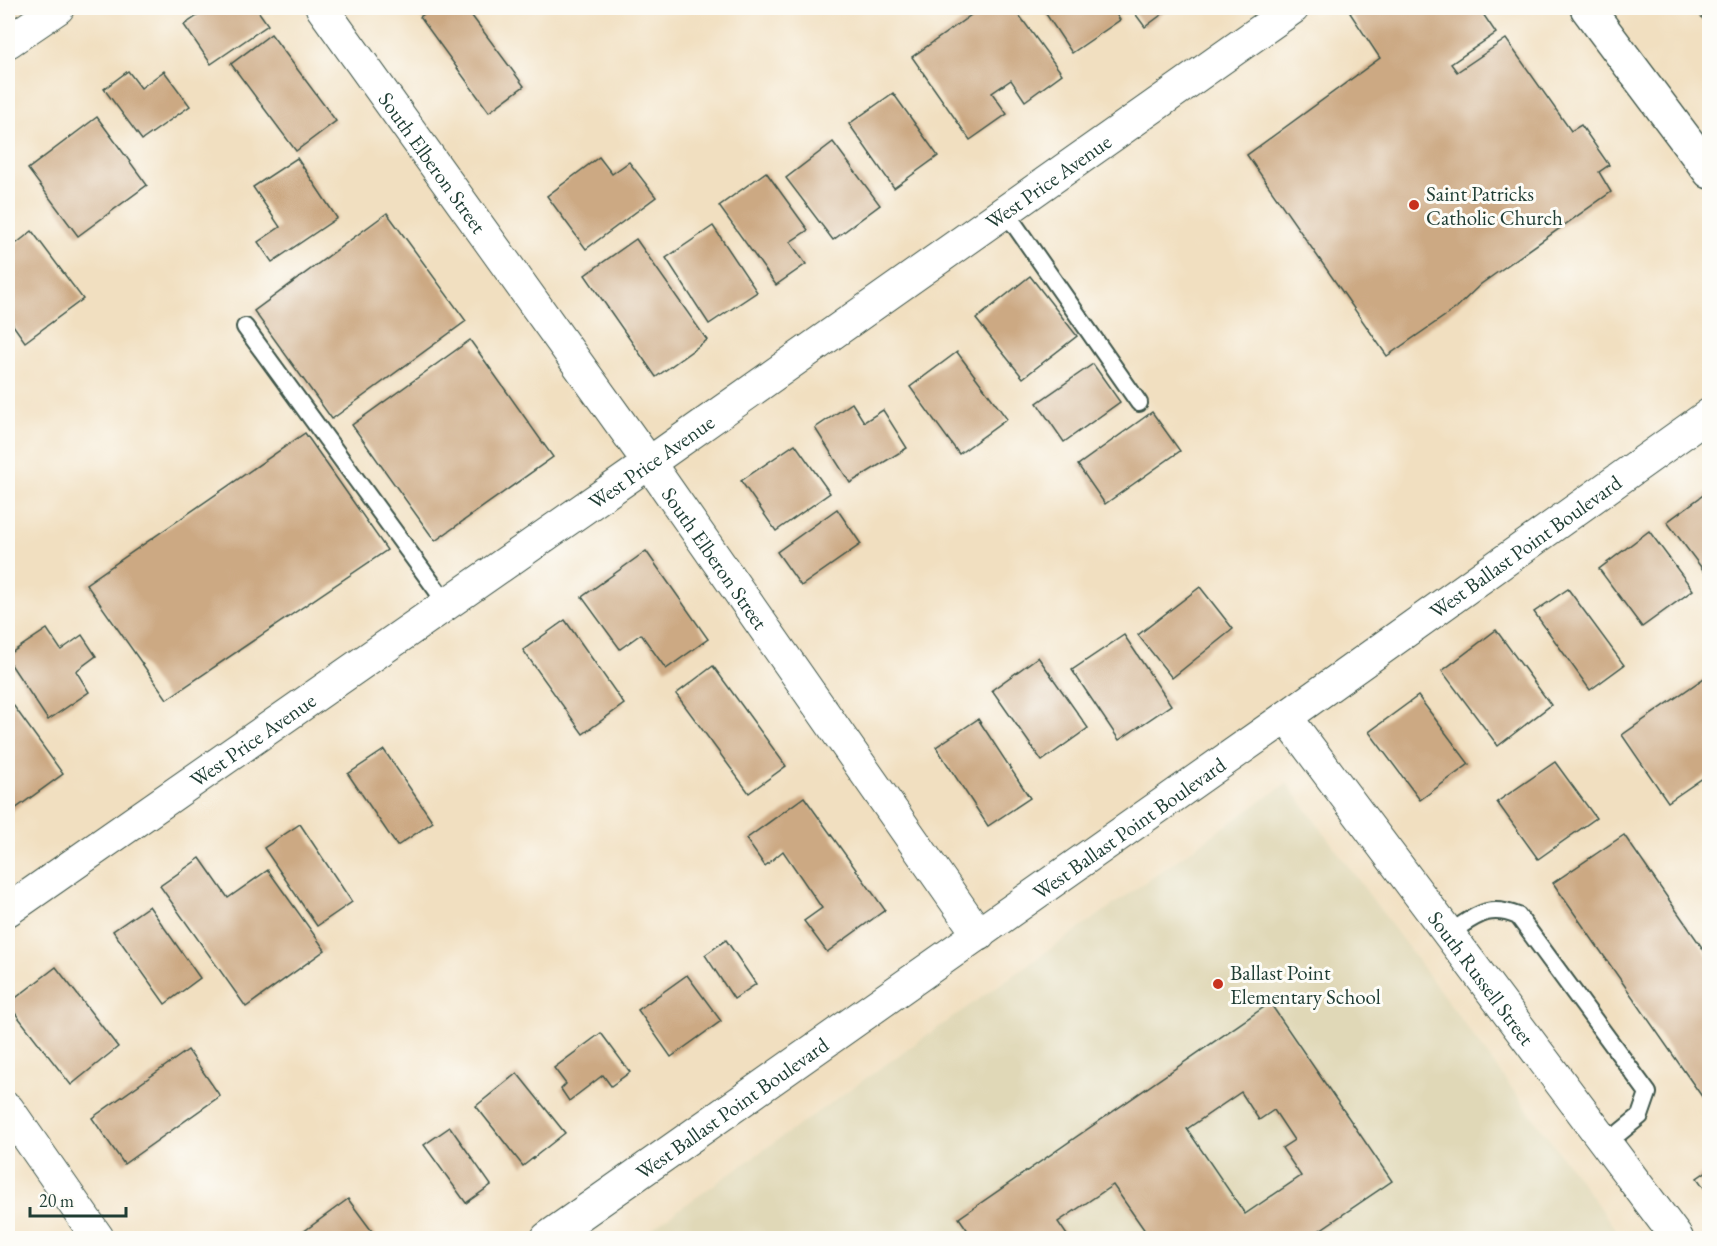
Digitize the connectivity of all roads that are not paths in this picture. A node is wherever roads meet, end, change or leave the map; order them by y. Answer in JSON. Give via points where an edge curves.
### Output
{"nodes":[{"id":1,"x":58,"y":8,"type":"edge"},
{"id":2,"x":322,"y":8,"type":"edge"},
{"id":3,"x":1293,"y":8,"type":"edge"},
{"id":4,"x":1587,"y":8,"type":"edge"},
{"id":5,"x":8,"y":42,"type":"edge"},
{"id":6,"x":1710,"y":172,"type":"edge"},
{"id":7,"x":1005,"y":211,"type":"junction"},
{"id":8,"x":244,"y":327,"type":"dead end"},
{"id":9,"x":1139,"y":403,"type":"dead end"},
{"id":10,"x":1710,"y":414,"type":"edge"},
{"id":11,"x":649,"y":463,"type":"junction"},
{"id":12,"x":447,"y":604,"type":"junction"},
{"id":13,"x":1286,"y":717,"type":"junction"},
{"id":14,"x":8,"y":910,"type":"edge"},
{"id":15,"x":1449,"y":933,"type":"junction"},
{"id":16,"x":979,"y":935,"type":"junction"},
{"id":17,"x":8,"y":1109,"type":"edge"},
{"id":18,"x":1607,"y":1143,"type":"junction"},
{"id":19,"x":98,"y":1239,"type":"edge"},
{"id":20,"x":547,"y":1239,"type":"edge"},
{"id":21,"x":1677,"y":1239,"type":"edge"}],
"edges":[{"from":1,"to":5,"type":"street"},
{"from":2,"to":11,"type":"street","name":"South Elberon Street"},
{"from":3,"to":7,"type":"street","name":"West Price Avenue"},
{"from":4,"to":6,"type":"street"},
{"from":7,"to":9,"type":"lane"},
{"from":7,"to":11,"type":"street","name":"West Price Avenue"},
{"from":8,"to":12,"type":"lane"},
{"from":10,"to":13,"type":"street","name":"West Ballast Point Boulevard"},
{"from":11,"to":12,"type":"street","name":"West Price Avenue"},
{"from":11,"to":16,"type":"street","name":"South Elberon Street"},
{"from":12,"to":14,"type":"street","name":"West Price Avenue"},
{"from":13,"to":15,"type":"street","name":"South Russell Street"},
{"from":13,"to":16,"type":"street","name":"West Ballast Point Boulevard"},
{"from":15,"to":18,"type":"street","name":"South Russell Street"},
{"from":15,"to":18,"type":"lane","via":[[1486,910],[1504,910],[1518,916],[1648,1093],[1640,1116]]},
{"from":16,"to":20,"type":"street","name":"West Ballast Point Boulevard"},
{"from":17,"to":19,"type":"street"},
{"from":18,"to":21,"type":"street","name":"South Russell Street"}]}
